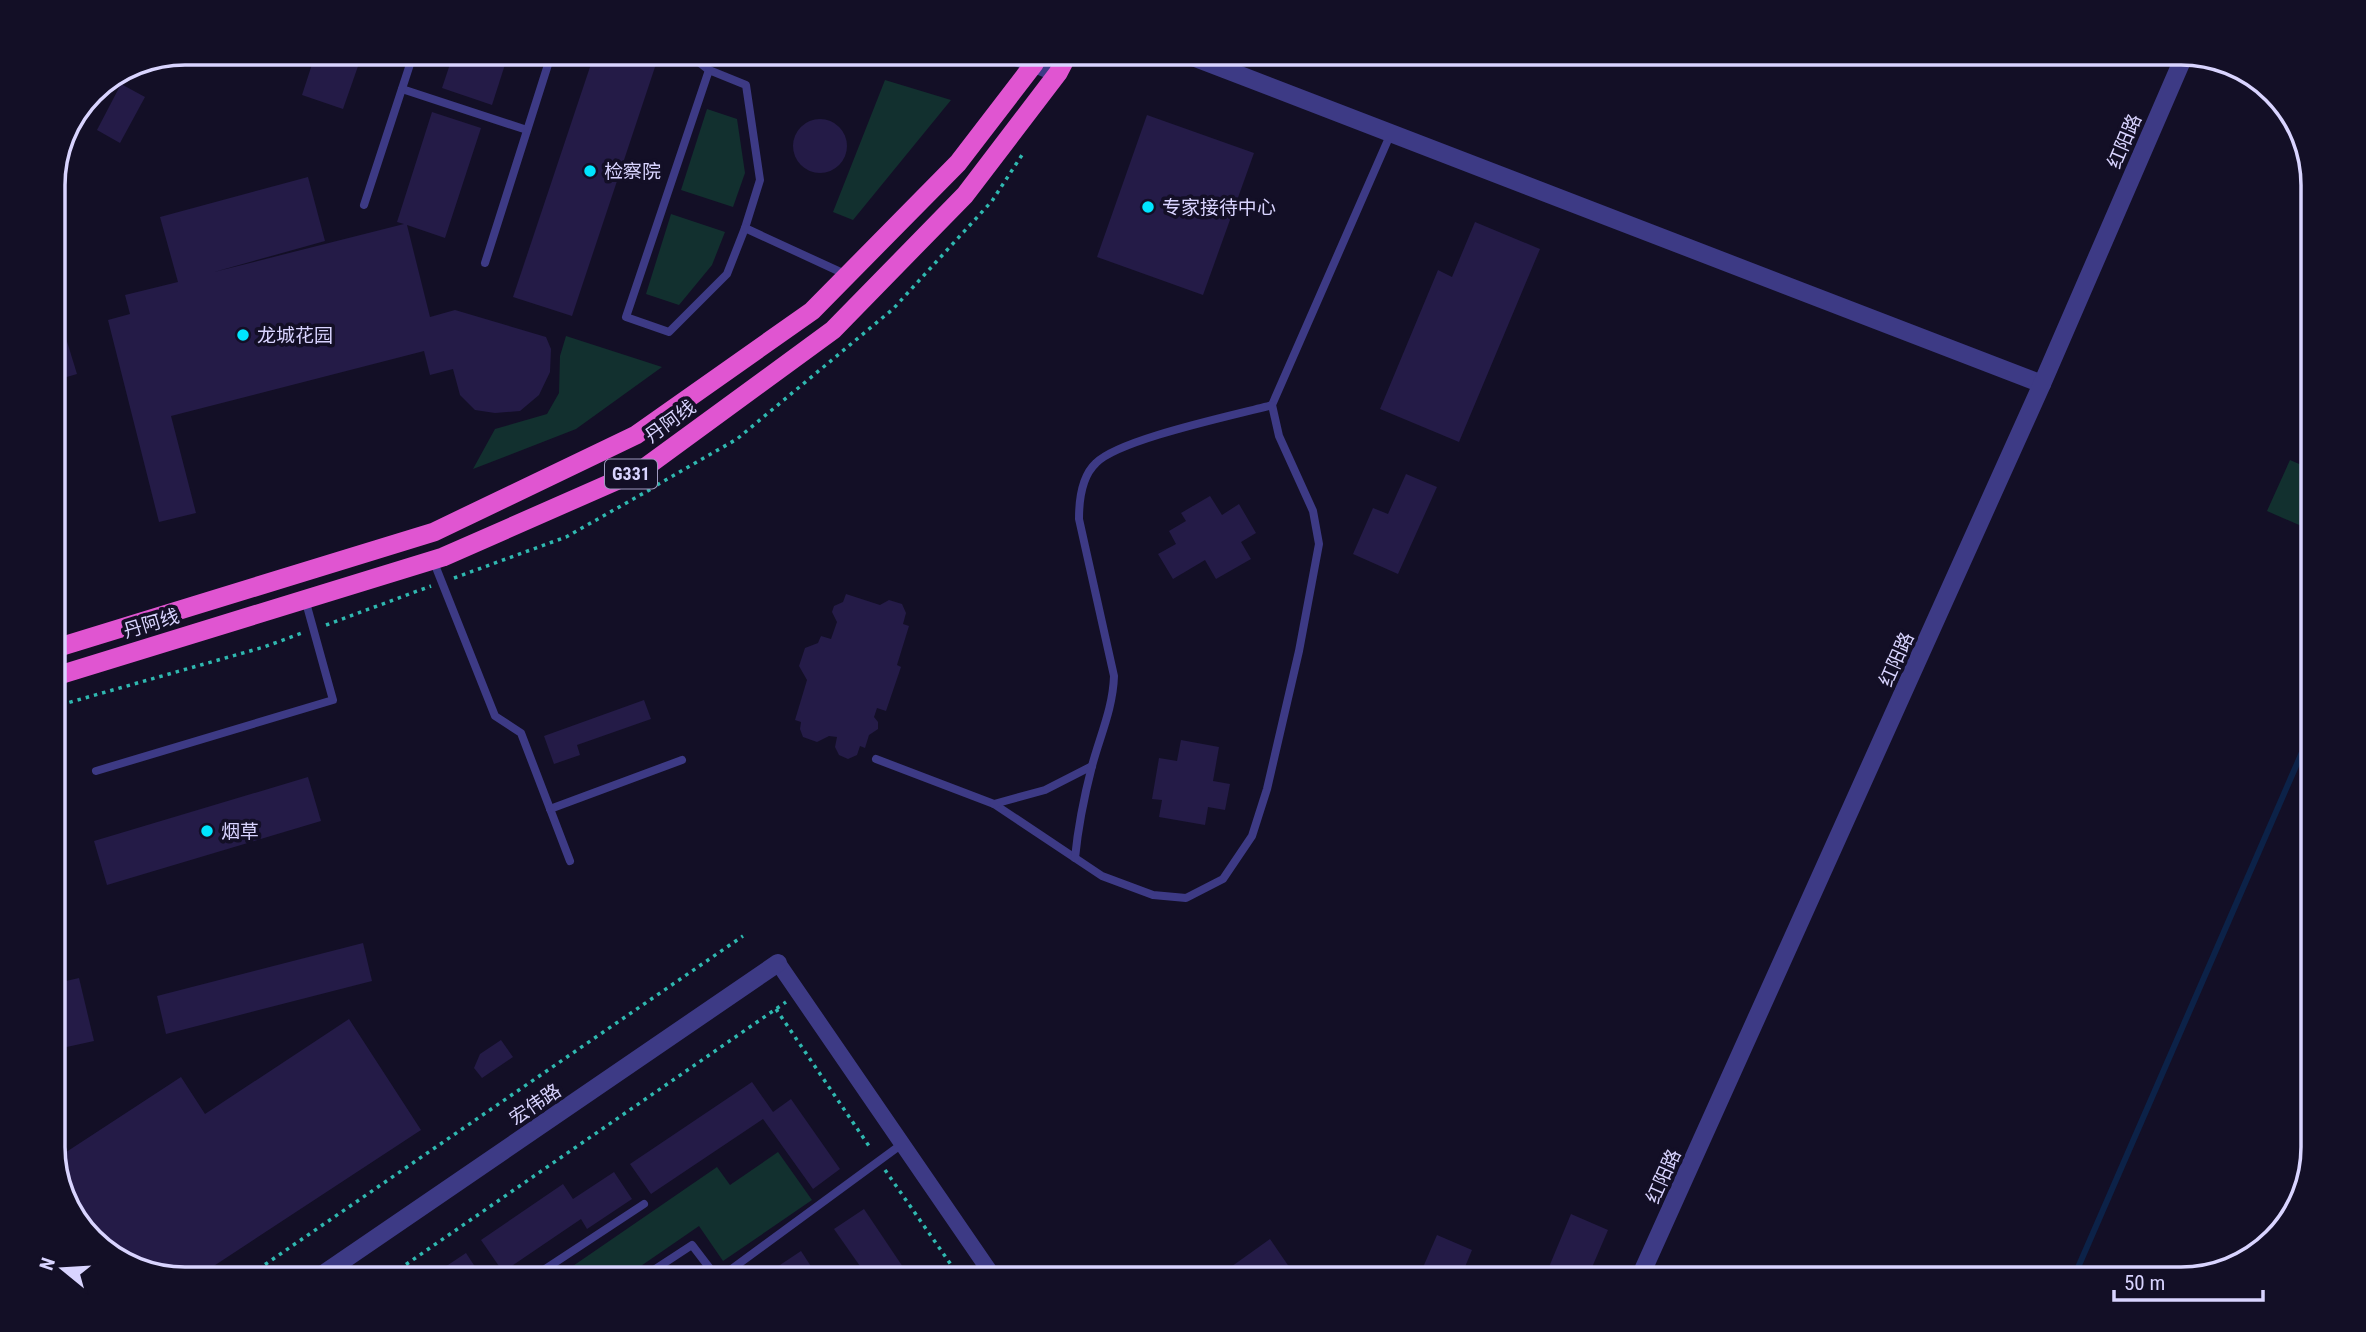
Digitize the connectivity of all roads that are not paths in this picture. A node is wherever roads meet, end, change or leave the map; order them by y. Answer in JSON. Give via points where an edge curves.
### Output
{"nodes":[{"id":1,"x":410,"y":65,"type":"edge"},
{"id":2,"x":548,"y":65,"type":"edge"},
{"id":3,"x":703,"y":65,"type":"edge"},
{"id":4,"x":1032,"y":65,"type":"edge"},
{"id":5,"x":1047,"y":65,"type":"edge"},
{"id":6,"x":1062,"y":65,"type":"edge"},
{"id":7,"x":1213,"y":65,"type":"edge"},
{"id":8,"x":2180,"y":65,"type":"edge"},
{"id":9,"x":709,"y":70,"type":"junction"},
{"id":10,"x":1058,"y":73,"type":"junction"},
{"id":11,"x":402,"y":89,"type":"junction"},
{"id":12,"x":527,"y":130,"type":"junction"},
{"id":13,"x":1391,"y":134,"type":"junction"},
{"id":14,"x":363,"y":205,"type":"dead end"},
{"id":15,"x":745,"y":228,"type":"junction"},
{"id":16,"x":485,"y":263,"type":"dead end"},
{"id":17,"x":847,"y":275,"type":"junction"},
{"id":18,"x":2042,"y":384,"type":"junction"},
{"id":19,"x":1272,"y":405,"type":"junction"},
{"id":20,"x":432,"y":560,"type":"junction"},
{"id":21,"x":305,"y":599,"type":"junction"},
{"id":22,"x":65,"y":645,"type":"edge"},
{"id":23,"x":65,"y":673,"type":"edge"},
{"id":24,"x":876,"y":759,"type":"dead end"},
{"id":25,"x":682,"y":760,"type":"dead end"},
{"id":26,"x":1093,"y":766,"type":"junction"},
{"id":27,"x":96,"y":771,"type":"dead end"},
{"id":28,"x":994,"y":804,"type":"junction"},
{"id":29,"x":550,"y":809,"type":"junction"},
{"id":30,"x":1075,"y":858,"type":"junction"},
{"id":31,"x":570,"y":861,"type":"dead end"},
{"id":32,"x":778,"y":963,"type":"joint"},
{"id":33,"x":902,"y":1144,"type":"junction"},
{"id":34,"x":644,"y":1203,"type":"dead end"},
{"id":35,"x":334,"y":1267,"type":"edge"},
{"id":36,"x":548,"y":1267,"type":"edge"},
{"id":37,"x":658,"y":1267,"type":"edge"},
{"id":38,"x":709,"y":1267,"type":"edge"},
{"id":39,"x":734,"y":1267,"type":"edge"},
{"id":40,"x":987,"y":1267,"type":"edge"},
{"id":41,"x":1644,"y":1267,"type":"edge"}],
"edges":[{"from":1,"to":11,"type":"lane"},
{"from":2,"to":12,"type":"lane"},
{"from":3,"to":9,"type":"lane"},
{"from":4,"to":17,"type":"highway","name":"丹阿线","number":"G331","via":[[958,163]]},
{"from":5,"to":10,"type":"street"},
{"from":6,"to":10,"type":"highway","name":"丹阿线","number":"G331"},
{"from":7,"to":13,"type":"street"},
{"from":8,"to":18,"type":"street","name":"红阳路"},
{"from":9,"to":15,"type":"lane","via":[[746,85],[760,180]]},
{"from":9,"to":15,"type":"lane","via":[[626,317],[668,332],[727,274]]},
{"from":10,"to":20,"type":"highway","name":"丹阿线","number":"G331","via":[[965,195],[833,330],[643,469]]},
{"from":11,"to":12,"type":"lane"},
{"from":11,"to":14,"type":"lane"},
{"from":12,"to":16,"type":"lane"},
{"from":13,"to":18,"type":"street"},
{"from":13,"to":19,"type":"lane"},
{"from":15,"to":17,"type":"lane"},
{"from":17,"to":22,"type":"highway","name":"丹阿线","number":"G331","via":[[811,311],[636,435],[434,532]]},
{"from":18,"to":41,"type":"street","name":"红阳路"},
{"from":19,"to":26,"type":"lane","via":[[1123,446],[1095,463],[1080,495],[1079,519],[1114,676],[1113,696]]},
{"from":19,"to":30,"type":"lane","via":[[1279,436],[1313,511],[1319,544],[1299,650],[1252,836],[1223,879],[1186,898],[1153,895],[1102,876]]},
{"from":20,"to":21,"type":"highway","name":"丹阿线","number":"G331"},
{"from":20,"to":29,"type":"lane","via":[[495,716],[521,733]]},
{"from":21,"to":23,"type":"highway","name":"丹阿线","number":"G331"},
{"from":21,"to":27,"type":"lane","via":[[333,700]]},
{"from":24,"to":28,"type":"lane"},
{"from":25,"to":29,"type":"lane"},
{"from":26,"to":28,"type":"lane","via":[[1045,790]]},
{"from":26,"to":30,"type":"lane"},
{"from":28,"to":30,"type":"lane"},
{"from":29,"to":31,"type":"lane"},
{"from":32,"to":33,"type":"street"},
{"from":32,"to":35,"type":"street","name":"宏伟路"},
{"from":33,"to":39,"type":"lane"},
{"from":33,"to":40,"type":"street"},
{"from":34,"to":36,"type":"lane"},
{"from":37,"to":38,"type":"lane","via":[[692,1244]]}]}
